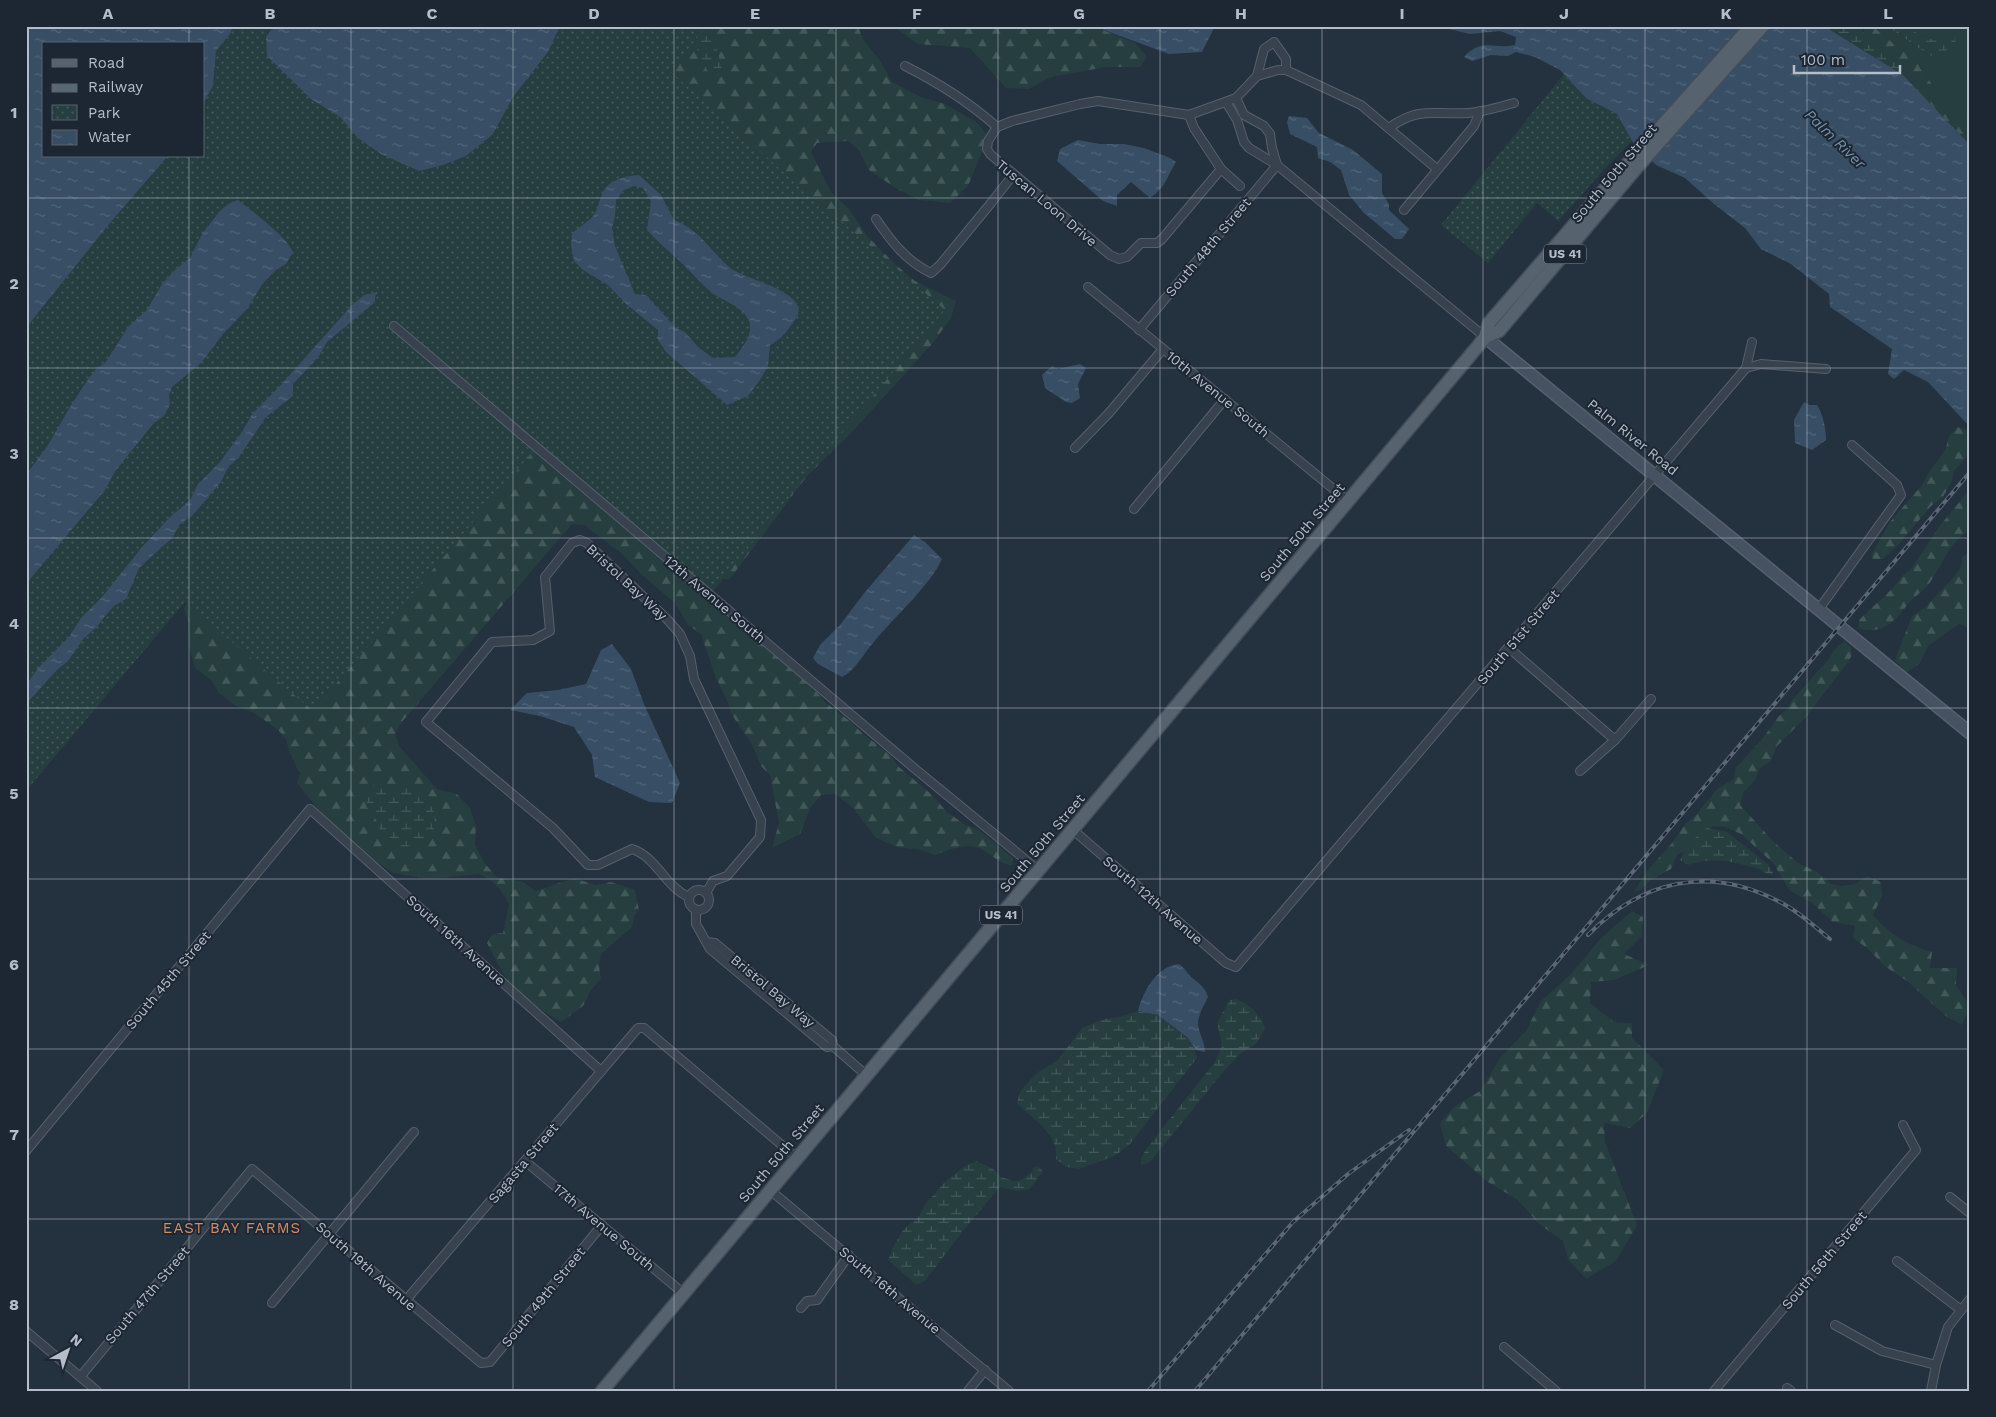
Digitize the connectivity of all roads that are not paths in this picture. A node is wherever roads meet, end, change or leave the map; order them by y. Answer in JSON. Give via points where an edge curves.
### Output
{"nodes":[{"id":1,"x":1751,"y":26,"type":"edge"},
{"id":2,"x":1763,"y":26,"type":"edge"},
{"id":3,"x":905,"y":66,"type":"dead end"},
{"id":4,"x":1286,"y":70,"type":"junction"},
{"id":5,"x":1257,"y":76,"type":"junction"},
{"id":6,"x":1236,"y":98,"type":"junction"},
{"id":7,"x":1226,"y":102,"type":"junction"},
{"id":8,"x":1514,"y":103,"type":"dead end"},
{"id":9,"x":1480,"y":111,"type":"junction"},
{"id":10,"x":1189,"y":115,"type":"junction"},
{"id":11,"x":1250,"y":120,"type":"junction"},
{"id":12,"x":1239,"y":126,"type":"junction"},
{"id":13,"x":997,"y":127,"type":"junction"},
{"id":14,"x":1390,"y":128,"type":"junction"},
{"id":15,"x":1635,"y":162,"type":"junction"},
{"id":16,"x":1277,"y":165,"type":"junction"},
{"id":17,"x":1220,"y":169,"type":"junction"},
{"id":18,"x":1438,"y":169,"type":"junction"},
{"id":19,"x":1012,"y":175,"type":"junction"},
{"id":20,"x":1240,"y":186,"type":"dead end"},
{"id":21,"x":1404,"y":210,"type":"dead end"},
{"id":22,"x":876,"y":219,"type":"dead end"},
{"id":23,"x":1088,"y":287,"type":"dead end"},
{"id":24,"x":394,"y":326,"type":"dead end"},
{"id":25,"x":1139,"y":330,"type":"junction"},
{"id":26,"x":1486,"y":337,"type":"junction"},
{"id":27,"x":1752,"y":342,"type":"dead end"},
{"id":28,"x":1163,"y":349,"type":"junction"},
{"id":29,"x":1746,"y":368,"type":"junction"},
{"id":30,"x":1826,"y":369,"type":"dead end"},
{"id":31,"x":1225,"y":399,"type":"junction"},
{"id":32,"x":1852,"y":445,"type":"dead end"},
{"id":33,"x":1075,"y":448,"type":"dead end"},
{"id":34,"x":1656,"y":475,"type":"junction"},
{"id":35,"x":1348,"y":500,"type":"junction"},
{"id":36,"x":1134,"y":509,"type":"dead end"},
{"id":37,"x":1819,"y":609,"type":"junction"},
{"id":38,"x":1509,"y":648,"type":"junction"},
{"id":39,"x":1651,"y":699,"type":"dead end"},
{"id":40,"x":1970,"y":733,"type":"edge"},
{"id":41,"x":1616,"y":740,"type":"junction"},
{"id":42,"x":1580,"y":771,"type":"dead end"},
{"id":43,"x":310,"y":809,"type":"joint"},
{"id":44,"x":1072,"y":830,"type":"junction"},
{"id":45,"x":1038,"y":870,"type":"junction"},
{"id":46,"x":706,"y":893,"type":"junction"},
{"id":47,"x":689,"y":897,"type":"junction"},
{"id":48,"x":696,"y":910,"type":"junction"},
{"id":49,"x":1236,"y":967,"type":"joint"},
{"id":50,"x":601,"y":1071,"type":"junction"},
{"id":51,"x":866,"y":1075,"type":"junction"},
{"id":52,"x":1903,"y":1125,"type":"dead end"},
{"id":53,"x":414,"y":1132,"type":"dead end"},
{"id":54,"x":26,"y":1151,"type":"edge"},
{"id":55,"x":797,"y":1158,"type":"junction"},
{"id":56,"x":525,"y":1161,"type":"junction"},
{"id":57,"x":252,"y":1169,"type":"joint"},
{"id":58,"x":770,"y":1190,"type":"junction"},
{"id":59,"x":1950,"y":1197,"type":"dead end"},
{"id":60,"x":1970,"y":1213,"type":"edge"},
{"id":61,"x":602,"y":1225,"type":"junction"},
{"id":62,"x":329,"y":1234,"type":"junction"},
{"id":63,"x":848,"y":1255,"type":"junction"},
{"id":64,"x":1897,"y":1261,"type":"dead end"},
{"id":65,"x":683,"y":1294,"type":"junction"},
{"id":66,"x":1970,"y":1299,"type":"edge"},
{"id":67,"x":406,"y":1300,"type":"junction"},
{"id":68,"x":272,"y":1303,"type":"dead end"},
{"id":69,"x":801,"y":1308,"type":"dead end"},
{"id":70,"x":1961,"y":1310,"type":"junction"},
{"id":71,"x":1835,"y":1325,"type":"dead end"},
{"id":72,"x":26,"y":1331,"type":"edge"},
{"id":73,"x":1504,"y":1347,"type":"dead end"},
{"id":74,"x":481,"y":1363,"type":"joint"},
{"id":75,"x":1936,"y":1365,"type":"junction"},
{"id":76,"x":985,"y":1370,"type":"junction"},
{"id":77,"x":81,"y":1376,"type":"junction"},
{"id":78,"x":98,"y":1391,"type":"edge"},
{"id":79,"x":602,"y":1391,"type":"edge"},
{"id":80,"x":968,"y":1391,"type":"edge"},
{"id":81,"x":1009,"y":1391,"type":"edge"},
{"id":82,"x":1556,"y":1391,"type":"edge"},
{"id":83,"x":1714,"y":1391,"type":"edge"},
{"id":84,"x":1931,"y":1391,"type":"edge"}],
"edges":[{"from":1,"to":15,"type":"main road","name":"South 50th Street","number":"US 41"},
{"from":2,"to":15,"type":"main road","name":"South 50th Street","number":"US 41"},
{"from":3,"to":13,"type":"street","via":[[972,105]]},
{"from":4,"to":5,"type":"street"},
{"from":4,"to":5,"type":"street","via":[[1286,59],[1274,42],[1264,49]]},
{"from":4,"to":14,"type":"street","via":[[1361,104]]},
{"from":5,"to":6,"type":"street"},
{"from":6,"to":7,"type":"street"},
{"from":6,"to":11,"type":"street"},
{"from":7,"to":10,"type":"street"},
{"from":7,"to":12,"type":"street","name":"Palm River Road"},
{"from":8,"to":9,"type":"street"},
{"from":9,"to":14,"type":"street","via":[[1416,113]]},
{"from":9,"to":18,"type":"street","via":[[1474,126]]},
{"from":10,"to":13,"type":"street","via":[[1098,101]]},
{"from":10,"to":17,"type":"street"},
{"from":11,"to":12,"type":"street"},
{"from":11,"to":16,"type":"street","via":[[1264,126],[1270,134]]},
{"from":12,"to":16,"type":"street","name":"Palm River Road","via":[[1249,148]]},
{"from":13,"to":19,"type":"street","name":"Tuscan Loon Drive","via":[[987,149]]},
{"from":14,"to":18,"type":"street"},
{"from":15,"to":26,"type":"main road","name":"South 50th Street","number":"US 41","via":[[1499,331]]},
{"from":16,"to":25,"type":"street","name":"South 48th Street"},
{"from":16,"to":26,"type":"street","name":"Palm River Road"},
{"from":17,"to":19,"type":"street","name":"Tuscan Loon Drive","via":[[1162,239],[1156,243],[1141,243],[1127,257],[1119,260]]},
{"from":17,"to":20,"type":"street"},
{"from":18,"to":21,"type":"street"},
{"from":19,"to":22,"type":"street","via":[[931,273],[917,266],[892,242]]},
{"from":23,"to":25,"type":"street","name":"10th Avenue South"},
{"from":24,"to":45,"type":"street","name":"12th Avenue South"},
{"from":25,"to":28,"type":"street","name":"10th Avenue South"},
{"from":26,"to":34,"type":"street","name":"Palm River Road"},
{"from":26,"to":35,"type":"main road","name":"South 50th Street","number":"US 41"},
{"from":27,"to":29,"type":"street"},
{"from":28,"to":31,"type":"street","name":"10th Avenue South"},
{"from":28,"to":33,"type":"street"},
{"from":29,"to":30,"type":"street","via":[[1761,364]]},
{"from":29,"to":34,"type":"street","name":"South 51st Street"},
{"from":31,"to":35,"type":"street","name":"10th Avenue South"},
{"from":31,"to":36,"type":"street"},
{"from":32,"to":37,"type":"street","via":[[1897,484],[1901,495]]},
{"from":34,"to":37,"type":"street","name":"Palm River Road"},
{"from":34,"to":38,"type":"street","name":"South 51st Street"},
{"from":35,"to":44,"type":"main road","name":"South 50th Street","number":"US 41"},
{"from":37,"to":40,"type":"street","name":"Palm River Road"},
{"from":38,"to":41,"type":"street"},
{"from":38,"to":49,"type":"street","name":"South 51st Street"},
{"from":39,"to":41,"type":"street"},
{"from":41,"to":42,"type":"street"},
{"from":43,"to":50,"type":"street","name":"South 16th Avenue"},
{"from":43,"to":54,"type":"street","name":"South 45th Street"},
{"from":44,"to":45,"type":"main road","name":"South 50th Street","number":"US 41"},
{"from":44,"to":49,"type":"street","name":"South 12th Avenue","via":[[1226,963]]},
{"from":45,"to":51,"type":"main road","name":"South 50th Street","number":"US 41"},
{"from":46,"to":47,"type":"street","via":[[696,890]]},
{"from":46,"to":47,"type":"street","name":"Bristol Bay Way","via":[[713,881],[727,876],[760,837],[761,820],[694,680],[690,656],[680,634],[587,543],[580,540],[572,542],[544,577],[550,631],[533,640],[492,642],[426,722],[553,828],[588,865],[598,865],[632,849],[657,866],[668,881]]},
{"from":46,"to":48,"type":"street","via":[[708,905],[703,910]]},
{"from":47,"to":48,"type":"street","via":[[690,906]]},
{"from":48,"to":51,"type":"street","name":"Bristol Bay Way","via":[[696,924],[707,942],[715,942],[782,997],[832,1040],[833,1046]]},
{"from":50,"to":55,"type":"street","name":"Sagasta Street","via":[[638,1028],[644,1028]]},
{"from":50,"to":56,"type":"street","name":"Sagasta Street"},
{"from":51,"to":55,"type":"main road","name":"South 50th Street","number":"US 41"},
{"from":52,"to":83,"type":"street","name":"South 56th Street","via":[[1916,1150]]},
{"from":53,"to":62,"type":"street"},
{"from":55,"to":58,"type":"main road","name":"South 50th Street","number":"US 41"},
{"from":56,"to":61,"type":"street","name":"17th Avenue South"},
{"from":56,"to":67,"type":"street","name":"Sagasta Street"},
{"from":57,"to":62,"type":"street","name":"South 19th Avenue"},
{"from":57,"to":77,"type":"street","name":"South 47th Street"},
{"from":58,"to":63,"type":"street","name":"South 16th Avenue"},
{"from":58,"to":65,"type":"main road","name":"South 50th Street","number":"US 41"},
{"from":59,"to":60,"type":"street"},
{"from":61,"to":65,"type":"street","name":"17th Avenue South"},
{"from":61,"to":74,"type":"street","name":"South 49th Street","via":[[490,1362]]},
{"from":62,"to":67,"type":"street","name":"South 19th Avenue"},
{"from":62,"to":68,"type":"street"},
{"from":63,"to":69,"type":"street","via":[[817,1300],[807,1301]]},
{"from":63,"to":76,"type":"street","name":"South 16th Avenue"},
{"from":64,"to":70,"type":"street"},
{"from":65,"to":79,"type":"main road","name":"South 50th Street","number":"US 41"},
{"from":66,"to":70,"type":"street"},
{"from":67,"to":74,"type":"street","name":"South 19th Avenue"},
{"from":70,"to":75,"type":"street","via":[[1948,1327]]},
{"from":71,"to":75,"type":"street","via":[[1882,1350]]},
{"from":72,"to":77,"type":"street"},
{"from":73,"to":82,"type":"street"},
{"from":75,"to":84,"type":"street"},
{"from":76,"to":80,"type":"street"},
{"from":76,"to":81,"type":"street","name":"South 16th Avenue"},
{"from":77,"to":78,"type":"street"}]}
